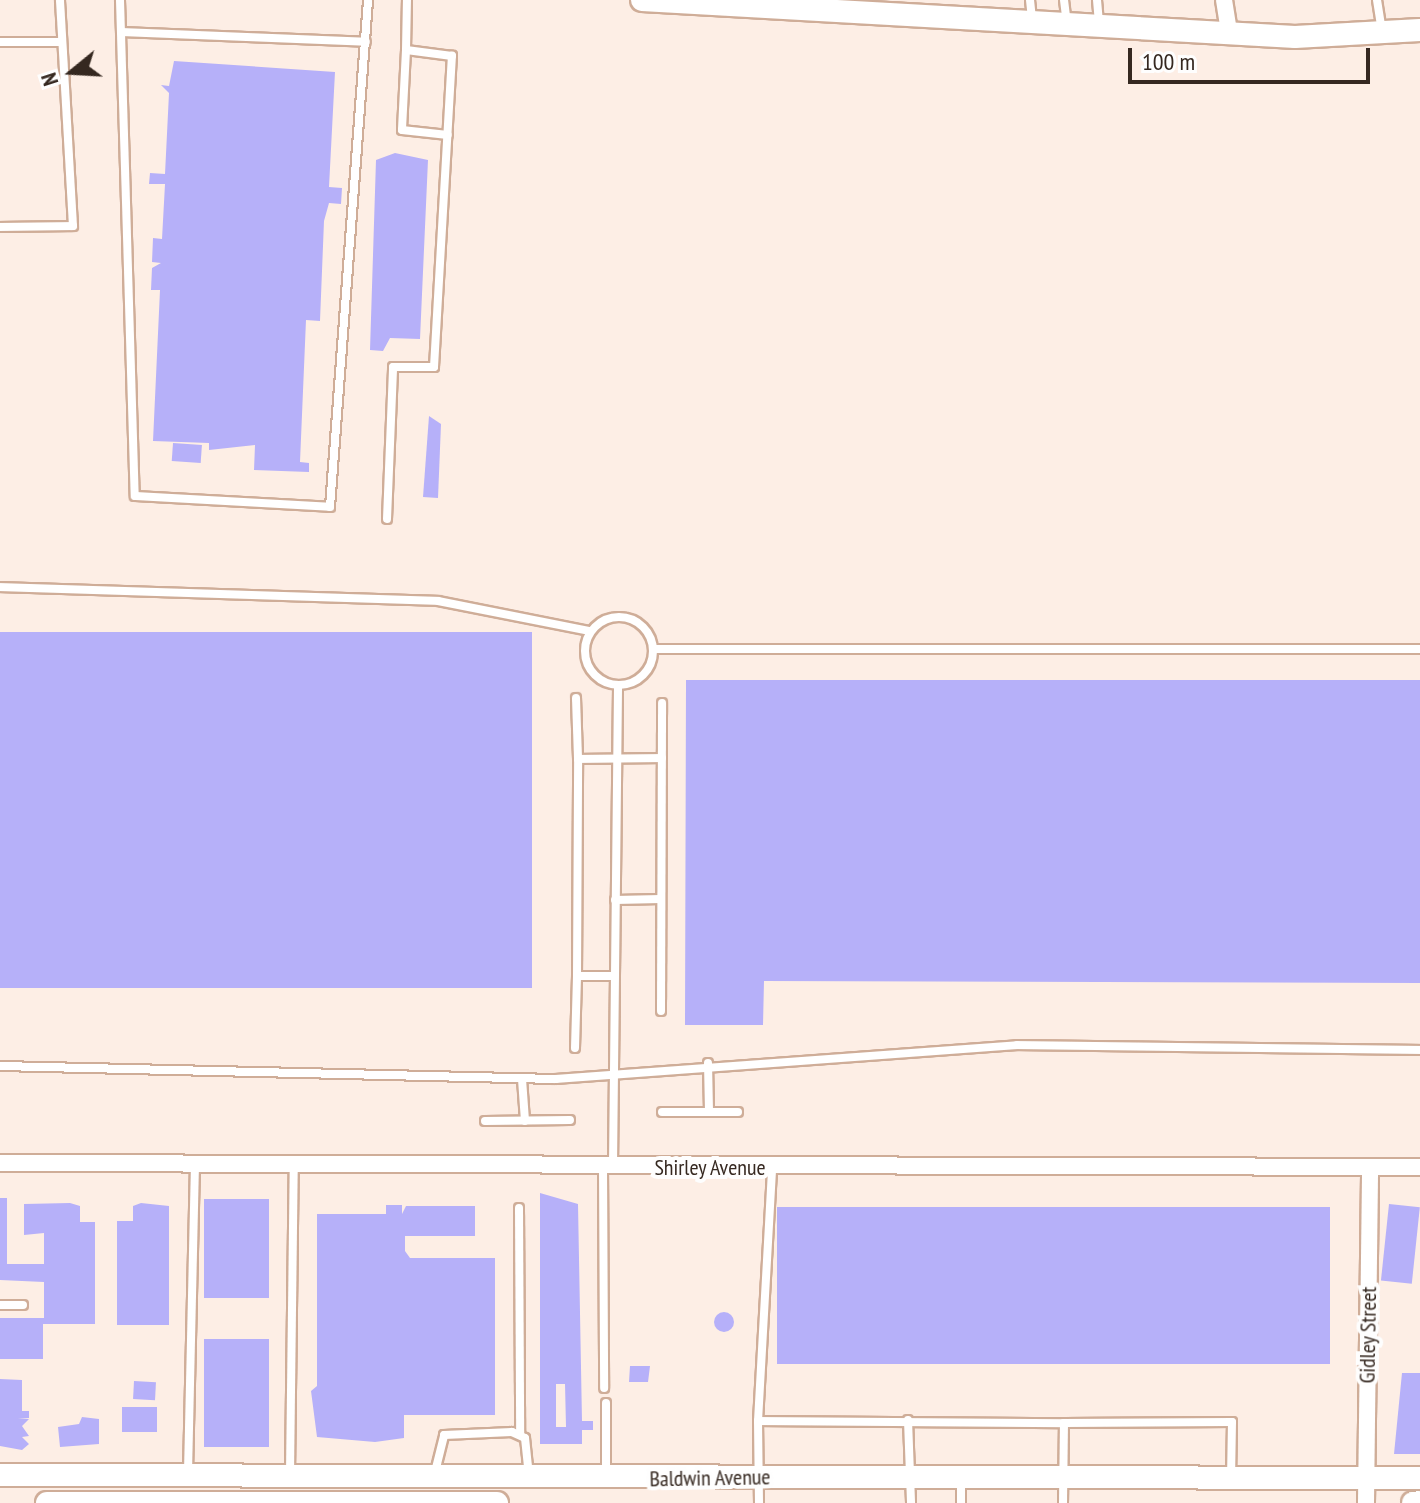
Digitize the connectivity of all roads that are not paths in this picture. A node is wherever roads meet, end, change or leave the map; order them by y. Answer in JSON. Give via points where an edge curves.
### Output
{"nodes":[{"id":1,"x":60,"y":0,"type":"edge"},
{"id":2,"x":120,"y":0,"type":"edge"},
{"id":3,"x":368,"y":0,"type":"edge"},
{"id":4,"x":407,"y":0,"type":"edge"},
{"id":5,"x":642,"y":0,"type":"edge"},
{"id":6,"x":1064,"y":0,"type":"edge"},
{"id":7,"x":1097,"y":0,"type":"edge"},
{"id":8,"x":1224,"y":0,"type":"edge"},
{"id":9,"x":1377,"y":0,"type":"edge"},
{"id":10,"x":936,"y":8,"type":"edge"},
{"id":11,"x":1031,"y":11,"type":"edge"},
{"id":12,"x":1067,"y":23,"type":"junction"},
{"id":13,"x":1099,"y":25,"type":"junction"},
{"id":14,"x":1420,"y":30,"type":"edge"},
{"id":15,"x":121,"y":32,"type":"junction"},
{"id":16,"x":1229,"y":33,"type":"junction"},
{"id":17,"x":1383,"y":34,"type":"junction"},
{"id":18,"x":0,"y":42,"type":"edge"},
{"id":19,"x":62,"y":42,"type":"junction"},
{"id":20,"x":366,"y":42,"type":"junction"},
{"id":21,"x":406,"y":50,"type":"junction"},
{"id":22,"x":448,"y":135,"type":"junction"},
{"id":23,"x":0,"y":227,"type":"edge"},
{"id":24,"x":387,"y":519,"type":"dead end"},
{"id":25,"x":0,"y":587,"type":"edge"},
{"id":26,"x":590,"y":631,"type":"junction"},
{"id":27,"x":653,"y":649,"type":"junction"},
{"id":28,"x":1420,"y":649,"type":"edge"},
{"id":29,"x":618,"y":685,"type":"junction"},
{"id":30,"x":576,"y":698,"type":"dead end"},
{"id":31,"x":662,"y":703,"type":"dead end"},
{"id":32,"x":662,"y":758,"type":"junction"},
{"id":33,"x":578,"y":759,"type":"junction"},
{"id":34,"x":617,"y":759,"type":"junction"},
{"id":35,"x":661,"y":899,"type":"junction"},
{"id":36,"x":615,"y":900,"type":"junction"},
{"id":37,"x":577,"y":976,"type":"junction"},
{"id":38,"x":614,"y":976,"type":"junction"},
{"id":39,"x":661,"y":1011,"type":"dead end"},
{"id":40,"x":575,"y":1048,"type":"dead end"},
{"id":41,"x":1420,"y":1050,"type":"edge"},
{"id":42,"x":708,"y":1063,"type":"junction"},
{"id":43,"x":0,"y":1066,"type":"edge"},
{"id":44,"x":613,"y":1070,"type":"junction"},
{"id":45,"x":522,"y":1079,"type":"junction"},
{"id":46,"x":662,"y":1112,"type":"dead end"},
{"id":47,"x":709,"y":1112,"type":"junction"},
{"id":48,"x":738,"y":1112,"type":"dead end"},
{"id":49,"x":570,"y":1120,"type":"dead end"},
{"id":50,"x":485,"y":1121,"type":"dead end"},
{"id":51,"x":525,"y":1121,"type":"junction"},
{"id":52,"x":0,"y":1163,"type":"edge"},
{"id":53,"x":195,"y":1164,"type":"junction"},
{"id":54,"x":294,"y":1165,"type":"junction"},
{"id":55,"x":608,"y":1167,"type":"junction"},
{"id":56,"x":1370,"y":1167,"type":"junction"},
{"id":57,"x":1420,"y":1167,"type":"edge"},
{"id":58,"x":772,"y":1168,"type":"junction"},
{"id":59,"x":519,"y":1208,"type":"dead end"},
{"id":60,"x":0,"y":1305,"type":"edge"},
{"id":61,"x":23,"y":1305,"type":"dead end"},
{"id":62,"x":604,"y":1388,"type":"dead end"},
{"id":63,"x":606,"y":1403,"type":"dead end"},
{"id":64,"x":908,"y":1420,"type":"junction"},
{"id":65,"x":758,"y":1421,"type":"junction"},
{"id":66,"x":1064,"y":1423,"type":"junction"},
{"id":67,"x":520,"y":1433,"type":"junction"},
{"id":68,"x":188,"y":1473,"type":"junction"},
{"id":69,"x":290,"y":1473,"type":"junction"},
{"id":70,"x":961,"y":1474,"type":"junction"},
{"id":71,"x":0,"y":1475,"type":"edge"},
{"id":72,"x":435,"y":1475,"type":"junction"},
{"id":73,"x":909,"y":1475,"type":"junction"},
{"id":74,"x":1064,"y":1475,"type":"junction"},
{"id":75,"x":529,"y":1476,"type":"junction"},
{"id":76,"x":758,"y":1477,"type":"junction"},
{"id":77,"x":607,"y":1478,"type":"junction"},
{"id":78,"x":1231,"y":1478,"type":"junction"},
{"id":79,"x":1420,"y":1478,"type":"edge"},
{"id":80,"x":1366,"y":1479,"type":"junction"},
{"id":81,"x":147,"y":1502,"type":"edge"},
{"id":82,"x":1420,"y":1502,"type":"edge"},
{"id":83,"x":47,"y":1503,"type":"edge"},
{"id":84,"x":476,"y":1503,"type":"edge"},
{"id":85,"x":497,"y":1503,"type":"edge"},
{"id":86,"x":759,"y":1503,"type":"edge"},
{"id":87,"x":911,"y":1503,"type":"edge"},
{"id":88,"x":961,"y":1503,"type":"edge"},
{"id":89,"x":1063,"y":1503,"type":"edge"},
{"id":90,"x":1366,"y":1503,"type":"edge"},
{"id":91,"x":1413,"y":1503,"type":"edge"}],
"edges":[{"from":1,"to":19,"type":"lane"},
{"from":2,"to":15,"type":"lane"},
{"from":3,"to":20,"type":"lane"},
{"from":4,"to":21,"type":"lane"},
{"from":5,"to":10,"type":"main road"},
{"from":6,"to":12,"type":"lane"},
{"from":7,"to":13,"type":"lane"},
{"from":8,"to":16,"type":"street"},
{"from":9,"to":17,"type":"lane"},
{"from":10,"to":11,"type":"main road"},
{"from":11,"to":12,"type":"main road"},
{"from":12,"to":13,"type":"main road"},
{"from":13,"to":16,"type":"main road"},
{"from":14,"to":17,"type":"main road"},
{"from":15,"to":20,"type":"lane"},
{"from":15,"to":20,"type":"lane","via":[[135,496],[330,507]]},
{"from":16,"to":17,"type":"main road"},
{"from":18,"to":19,"type":"lane"},
{"from":19,"to":23,"type":"lane","via":[[73,226]]},
{"from":21,"to":22,"type":"lane","via":[[452,56]]},
{"from":21,"to":22,"type":"lane","via":[[402,130]]},
{"from":22,"to":24,"type":"lane","via":[[434,367],[393,367]]},
{"from":25,"to":26,"type":"lane","via":[[438,601]]},
{"from":26,"to":27,"type":"lane","via":[[608,618],[630,618],[648,632]]},
{"from":26,"to":29,"type":"lane","via":[[587,664],[602,681]]},
{"from":27,"to":28,"type":"lane"},
{"from":27,"to":29,"type":"lane","via":[[644,675]]},
{"from":29,"to":34,"type":"lane"},
{"from":30,"to":33,"type":"lane"},
{"from":31,"to":32,"type":"lane"},
{"from":32,"to":34,"type":"lane"},
{"from":32,"to":35,"type":"lane"},
{"from":33,"to":34,"type":"lane"},
{"from":33,"to":37,"type":"lane"},
{"from":34,"to":36,"type":"lane"},
{"from":35,"to":36,"type":"lane"},
{"from":35,"to":39,"type":"lane"},
{"from":36,"to":38,"type":"lane"},
{"from":37,"to":38,"type":"lane"},
{"from":37,"to":40,"type":"lane"},
{"from":38,"to":44,"type":"lane"},
{"from":41,"to":42,"type":"lane","via":[[1017,1045]]},
{"from":42,"to":44,"type":"lane"},
{"from":42,"to":47,"type":"lane"},
{"from":43,"to":45,"type":"lane"},
{"from":44,"to":45,"type":"lane"},
{"from":44,"to":55,"type":"lane"},
{"from":45,"to":51,"type":"lane"},
{"from":46,"to":47,"type":"lane"},
{"from":47,"to":48,"type":"lane"},
{"from":49,"to":51,"type":"lane"},
{"from":50,"to":51,"type":"lane"},
{"from":52,"to":53,"type":"street","name":"Shirley Avenue"},
{"from":53,"to":54,"type":"street","name":"Shirley Avenue"},
{"from":53,"to":68,"type":"lane"},
{"from":54,"to":55,"type":"street","name":"Shirley Avenue"},
{"from":54,"to":69,"type":"lane"},
{"from":55,"to":58,"type":"street","name":"Shirley Avenue"},
{"from":55,"to":62,"type":"lane"},
{"from":56,"to":57,"type":"street","name":"Shirley Avenue"},
{"from":56,"to":58,"type":"street","name":"Shirley Avenue"},
{"from":56,"to":80,"type":"street","name":"Gidley Street"},
{"from":58,"to":65,"type":"lane"},
{"from":59,"to":67,"type":"lane"},
{"from":60,"to":61,"type":"lane"},
{"from":63,"to":77,"type":"lane"},
{"from":64,"to":65,"type":"lane"},
{"from":64,"to":66,"type":"lane"},
{"from":64,"to":73,"type":"lane"},
{"from":65,"to":76,"type":"lane"},
{"from":66,"to":74,"type":"lane"},
{"from":66,"to":78,"type":"lane","via":[[1232,1422]]},
{"from":67,"to":72,"type":"lane","via":[[444,1435]]},
{"from":67,"to":75,"type":"lane"},
{"from":68,"to":69,"type":"main road","name":"Baldwin Avenue"},
{"from":68,"to":71,"type":"main road","name":"Baldwin Avenue"},
{"from":69,"to":72,"type":"main road","name":"Baldwin Avenue"},
{"from":70,"to":73,"type":"main road","name":"Baldwin Avenue"},
{"from":70,"to":74,"type":"main road","name":"Baldwin Avenue"},
{"from":70,"to":88,"type":"lane"},
{"from":72,"to":75,"type":"main road","name":"Baldwin Avenue"},
{"from":73,"to":76,"type":"main road","name":"Baldwin Avenue"},
{"from":73,"to":87,"type":"lane"},
{"from":74,"to":78,"type":"main road","name":"Baldwin Avenue"},
{"from":74,"to":89,"type":"lane"},
{"from":75,"to":77,"type":"main road","name":"Baldwin Avenue"},
{"from":76,"to":77,"type":"main road","name":"Baldwin Avenue"},
{"from":76,"to":86,"type":"lane"},
{"from":78,"to":80,"type":"main road","name":"Baldwin Avenue"},
{"from":79,"to":80,"type":"main road","name":"Baldwin Avenue"},
{"from":80,"to":90,"type":"street","name":"Gidley Street"},
{"from":81,"to":83,"type":"main road"},
{"from":81,"to":84,"type":"main road"},
{"from":82,"to":91,"type":"main road"},
{"from":84,"to":85,"type":"main road"}]}
